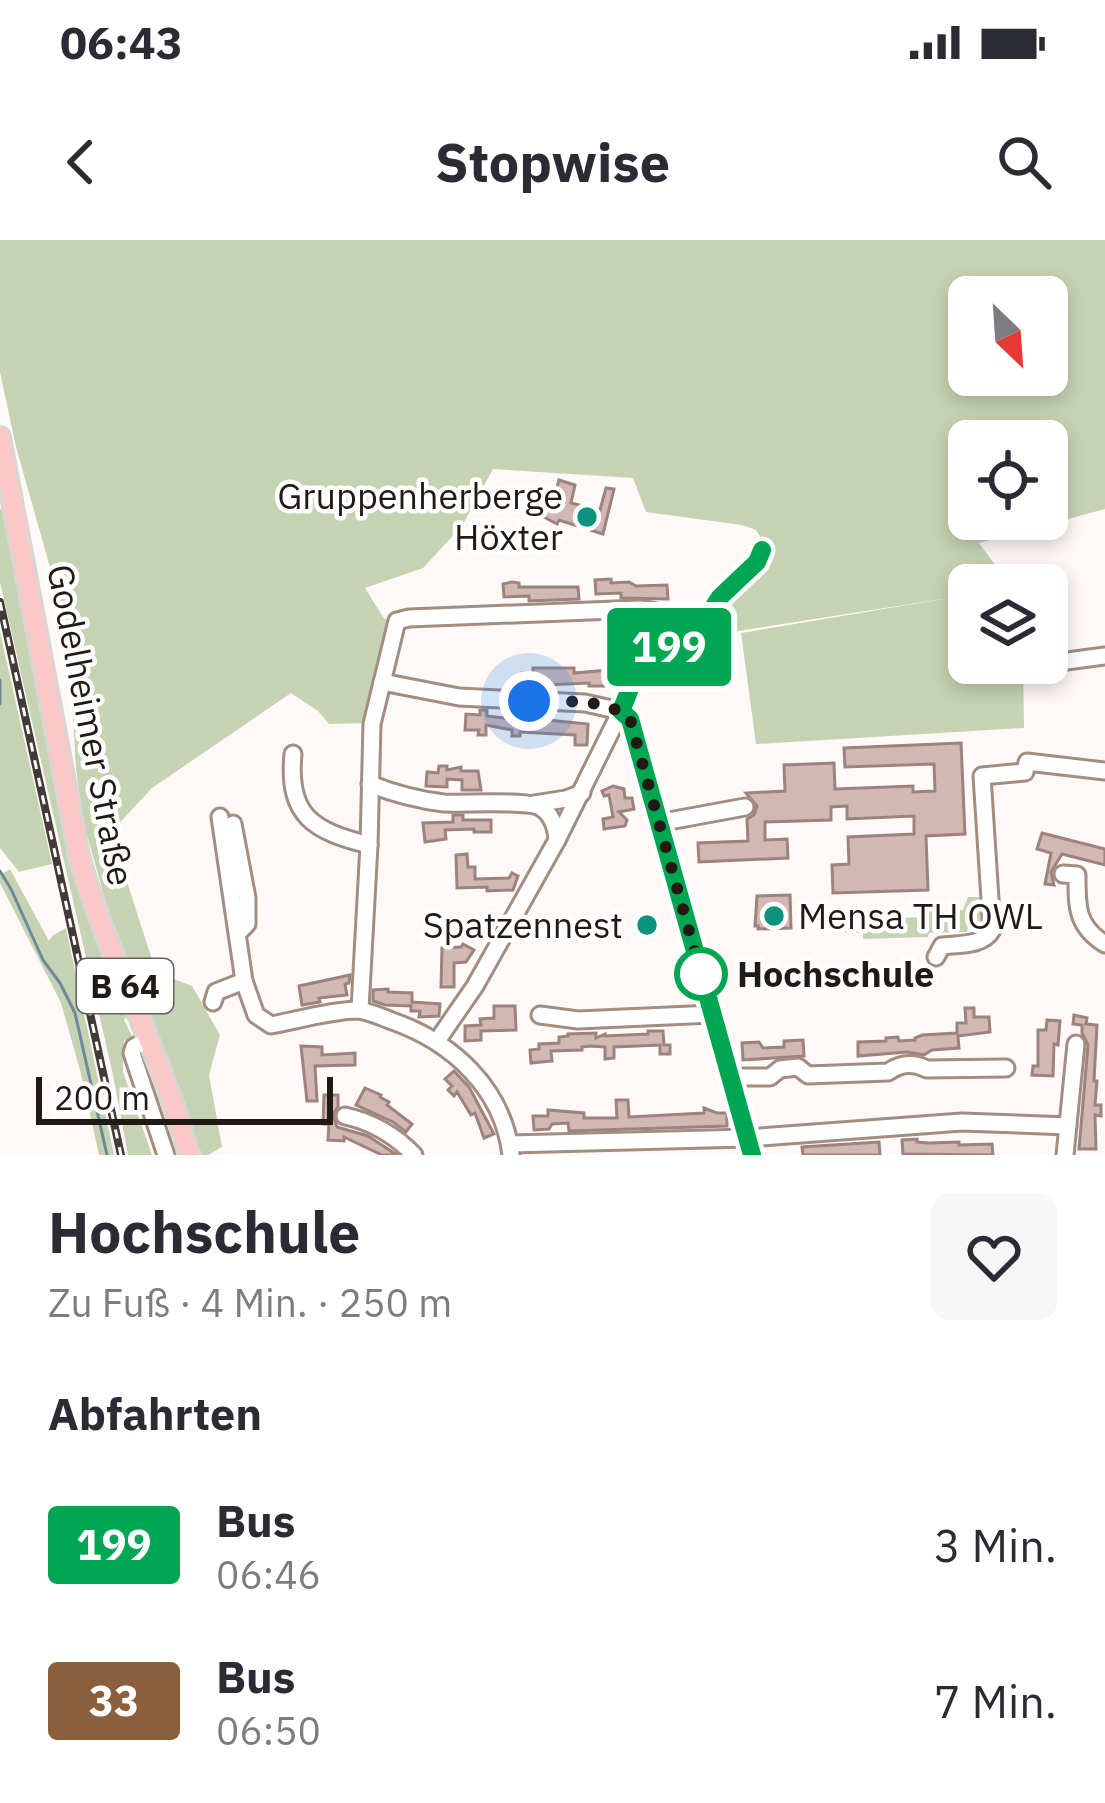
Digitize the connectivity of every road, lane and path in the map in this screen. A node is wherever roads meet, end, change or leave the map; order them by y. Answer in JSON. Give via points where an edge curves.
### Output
{"nodes":[{"id":1,"x":0,"y":437,"type":"edge"},
{"id":2,"x":762,"y":550,"type":"dead end"},
{"id":3,"x":685,"y":638,"type":"junction"},
{"id":4,"x":1105,"y":656,"type":"edge"},
{"id":5,"x":1068,"y":661,"type":"edge"},
{"id":6,"x":382,"y":682,"type":"junction"},
{"id":7,"x":621,"y":711,"type":"junction"},
{"id":8,"x":292,"y":754,"type":"dead end"},
{"id":9,"x":1105,"y":771,"type":"edge"},
{"id":10,"x":370,"y":784,"type":"junction"},
{"id":11,"x":582,"y":793,"type":"junction"},
{"id":12,"x":534,"y":804,"type":"junction"},
{"id":13,"x":745,"y":807,"type":"dead end"},
{"id":14,"x":227,"y":820,"type":"dead end"},
{"id":15,"x":658,"y":823,"type":"junction"},
{"id":16,"x":557,"y":840,"type":"junction"},
{"id":17,"x":370,"y":845,"type":"junction"},
{"id":18,"x":1063,"y":874,"type":"dead end"},
{"id":19,"x":1105,"y":944,"type":"edge"},
{"id":20,"x":936,"y":957,"type":"dead end"},
{"id":21,"x":244,"y":980,"type":"junction"},
{"id":22,"x":214,"y":1002,"type":"dead end"},
{"id":23,"x":360,"y":1009,"type":"junction"},
{"id":24,"x":712,"y":1014,"type":"junction"},
{"id":25,"x":540,"y":1016,"type":"dead end"},
{"id":26,"x":148,"y":1040,"type":"junction"},
{"id":27,"x":436,"y":1041,"type":"junction"},
{"id":28,"x":1076,"y":1043,"type":"dead end"},
{"id":29,"x":1006,"y":1068,"type":"dead end"},
{"id":30,"x":731,"y":1077,"type":"junction"},
{"id":31,"x":345,"y":1116,"type":"dead end"},
{"id":32,"x":1068,"y":1126,"type":"junction"},
{"id":33,"x":750,"y":1146,"type":"edge"},
{"id":34,"x":510,"y":1149,"type":"edge"},
{"id":35,"x":166,"y":1155,"type":"edge"},
{"id":36,"x":189,"y":1155,"type":"edge"},
{"id":37,"x":414,"y":1155,"type":"edge"},
{"id":38,"x":1065,"y":1155,"type":"edge"}],
"edges":[{"from":1,"to":26,"type":"main road","name":"Godelheimer Straße","number":"B 64","via":[[80,856]]},
{"from":2,"to":3,"type":"street"},
{"from":3,"to":6,"type":"street","via":[[657,612],[640,609],[409,618],[397,621]]},
{"from":3,"to":7,"type":"street","via":[[647,661]]},
{"from":4,"to":5,"type":"street"},
{"from":6,"to":7,"type":"street"},
{"from":6,"to":10,"type":"street"},
{"from":7,"to":11,"type":"street"},
{"from":7,"to":15,"type":"street","via":[[630,719]]},
{"from":8,"to":17,"type":"street","via":[[303,816]]},
{"from":9,"to":20,"type":"street","via":[[1027,763],[1025,772],[982,776],[992,930],[978,941],[942,946]]},
{"from":10,"to":12,"type":"street","via":[[415,800]]},
{"from":10,"to":17,"type":"street"},
{"from":11,"to":12,"type":"street"},
{"from":11,"to":16,"type":"street"},
{"from":12,"to":16,"type":"street","via":[[553,821]]},
{"from":13,"to":15,"type":"street"},
{"from":14,"to":21,"type":"street"},
{"from":15,"to":24,"type":"street"},
{"from":16,"to":27,"type":"street"},
{"from":17,"to":23,"type":"street"},
{"from":18,"to":19,"type":"street","via":[[1077,875],[1077,913]]},
{"from":21,"to":22,"type":"street","via":[[215,992]]},
{"from":21,"to":23,"type":"street","via":[[256,1015],[272,1025]]},
{"from":23,"to":27,"type":"street"},
{"from":24,"to":25,"type":"street"},
{"from":24,"to":30,"type":"street"},
{"from":26,"to":35,"type":"street","via":[[132,1053]]},
{"from":26,"to":36,"type":"main road","name":"Godelheimer Straße","number":"B 64"},
{"from":27,"to":34,"type":"street","via":[[485,1087]]},
{"from":28,"to":32,"type":"street"},
{"from":29,"to":30,"type":"street","via":[[916,1064],[808,1075],[798,1067]]},
{"from":30,"to":33,"type":"street"},
{"from":31,"to":37,"type":"street","via":[[382,1130]]},
{"from":32,"to":33,"type":"street","via":[[962,1121]]},
{"from":32,"to":38,"type":"street"},
{"from":33,"to":34,"type":"street"}]}
